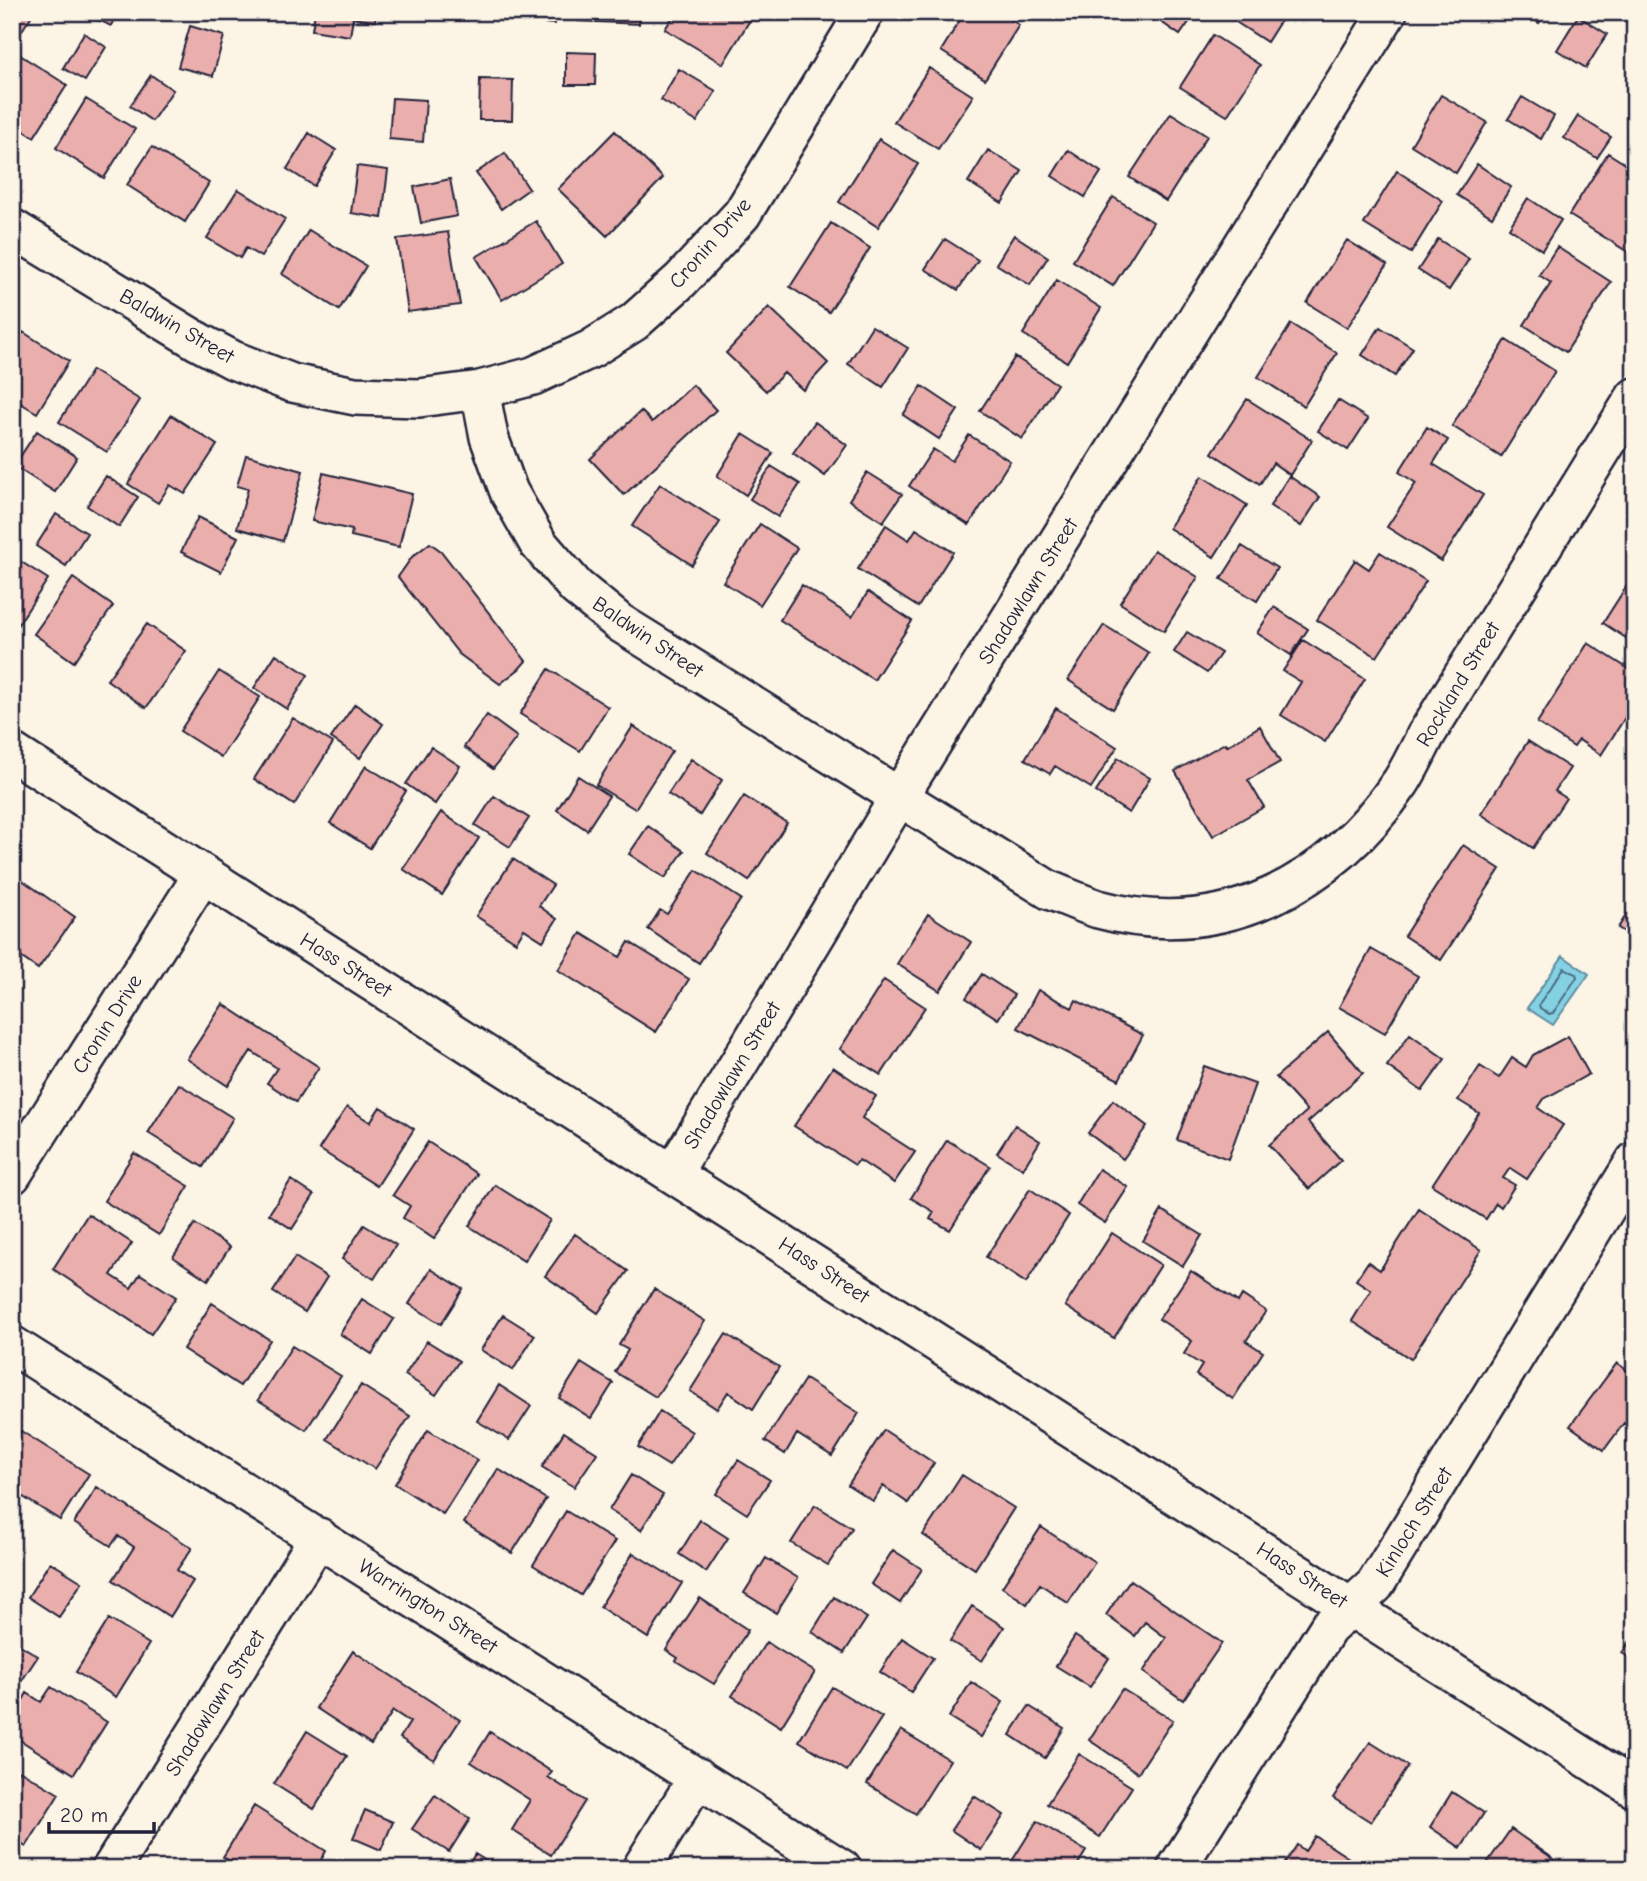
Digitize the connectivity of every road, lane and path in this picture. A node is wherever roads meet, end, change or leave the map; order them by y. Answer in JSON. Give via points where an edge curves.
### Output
{"nodes":[{"id":1,"x":865,"y":12,"type":"edge"},
{"id":2,"x":1388,"y":12,"type":"edge"},
{"id":3,"x":12,"y":228,"type":"edge"},
{"id":4,"x":480,"y":390,"type":"junction"},
{"id":5,"x":1635,"y":397,"type":"edge"},
{"id":6,"x":12,"y":752,"type":"edge"},
{"id":7,"x":899,"y":797,"type":"junction"},
{"id":8,"x":203,"y":874,"type":"junction"},
{"id":9,"x":1225,"y":912,"type":"joint"},
{"id":10,"x":1635,"y":1161,"type":"edge"},
{"id":11,"x":673,"y":1173,"type":"junction"},
{"id":12,"x":12,"y":1175,"type":"edge"},
{"id":13,"x":12,"y":1345,"type":"edge"},
{"id":14,"x":319,"y":1537,"type":"junction"},
{"id":15,"x":1352,"y":1607,"type":"junction"},
{"id":16,"x":698,"y":1777,"type":"junction"},
{"id":17,"x":1635,"y":1789,"type":"edge"},
{"id":18,"x":111,"y":1869,"type":"edge"},
{"id":19,"x":641,"y":1869,"type":"edge"},
{"id":20,"x":842,"y":1869,"type":"edge"},
{"id":21,"x":1176,"y":1869,"type":"edge"}],
"edges":[{"from":1,"to":4,"type":"street","name":"Cronin Drive","via":[[741,214],[681,280],[634,322],[591,349],[533,376]]},
{"from":2,"to":7,"type":"street","name":"Shadowlawn Street"},
{"from":3,"to":4,"type":"street","name":"Baldwin Street","via":[[200,342],[292,383],[368,396],[419,398]]},
{"from":4,"to":7,"type":"street","name":"Baldwin Street","via":[[489,438],[509,492],[538,543],[576,587],[620,623]]},
{"from":5,"to":9,"type":"street","name":"Rockland Street","via":[[1382,808],[1324,865],[1293,886]]},
{"from":6,"to":8,"type":"street","name":"Hass Street"},
{"from":7,"to":9,"type":"street","name":"Baldwin Street","via":[[1049,890],[1098,909],[1182,918]]},
{"from":7,"to":11,"type":"street","name":"Shadowlawn Street"},
{"from":8,"to":11,"type":"street","name":"Hass Street"},
{"from":8,"to":12,"type":"street","name":"Cronin Drive"},
{"from":10,"to":15,"type":"street","name":"Kinloch Street","via":[[1381,1576]]},
{"from":11,"to":15,"type":"street","name":"Hass Street"},
{"from":13,"to":14,"type":"street","name":"Warrington Street"},
{"from":14,"to":16,"type":"street","name":"Warrington Street"},
{"from":14,"to":18,"type":"street","name":"Shadowlawn Street"},
{"from":15,"to":17,"type":"street","name":"Hass Street"},
{"from":15,"to":21,"type":"street","name":"Kinloch Street","via":[[1328,1628]]},
{"from":16,"to":19,"type":"street"},
{"from":16,"to":20,"type":"street","name":"Warrington Street"}]}
